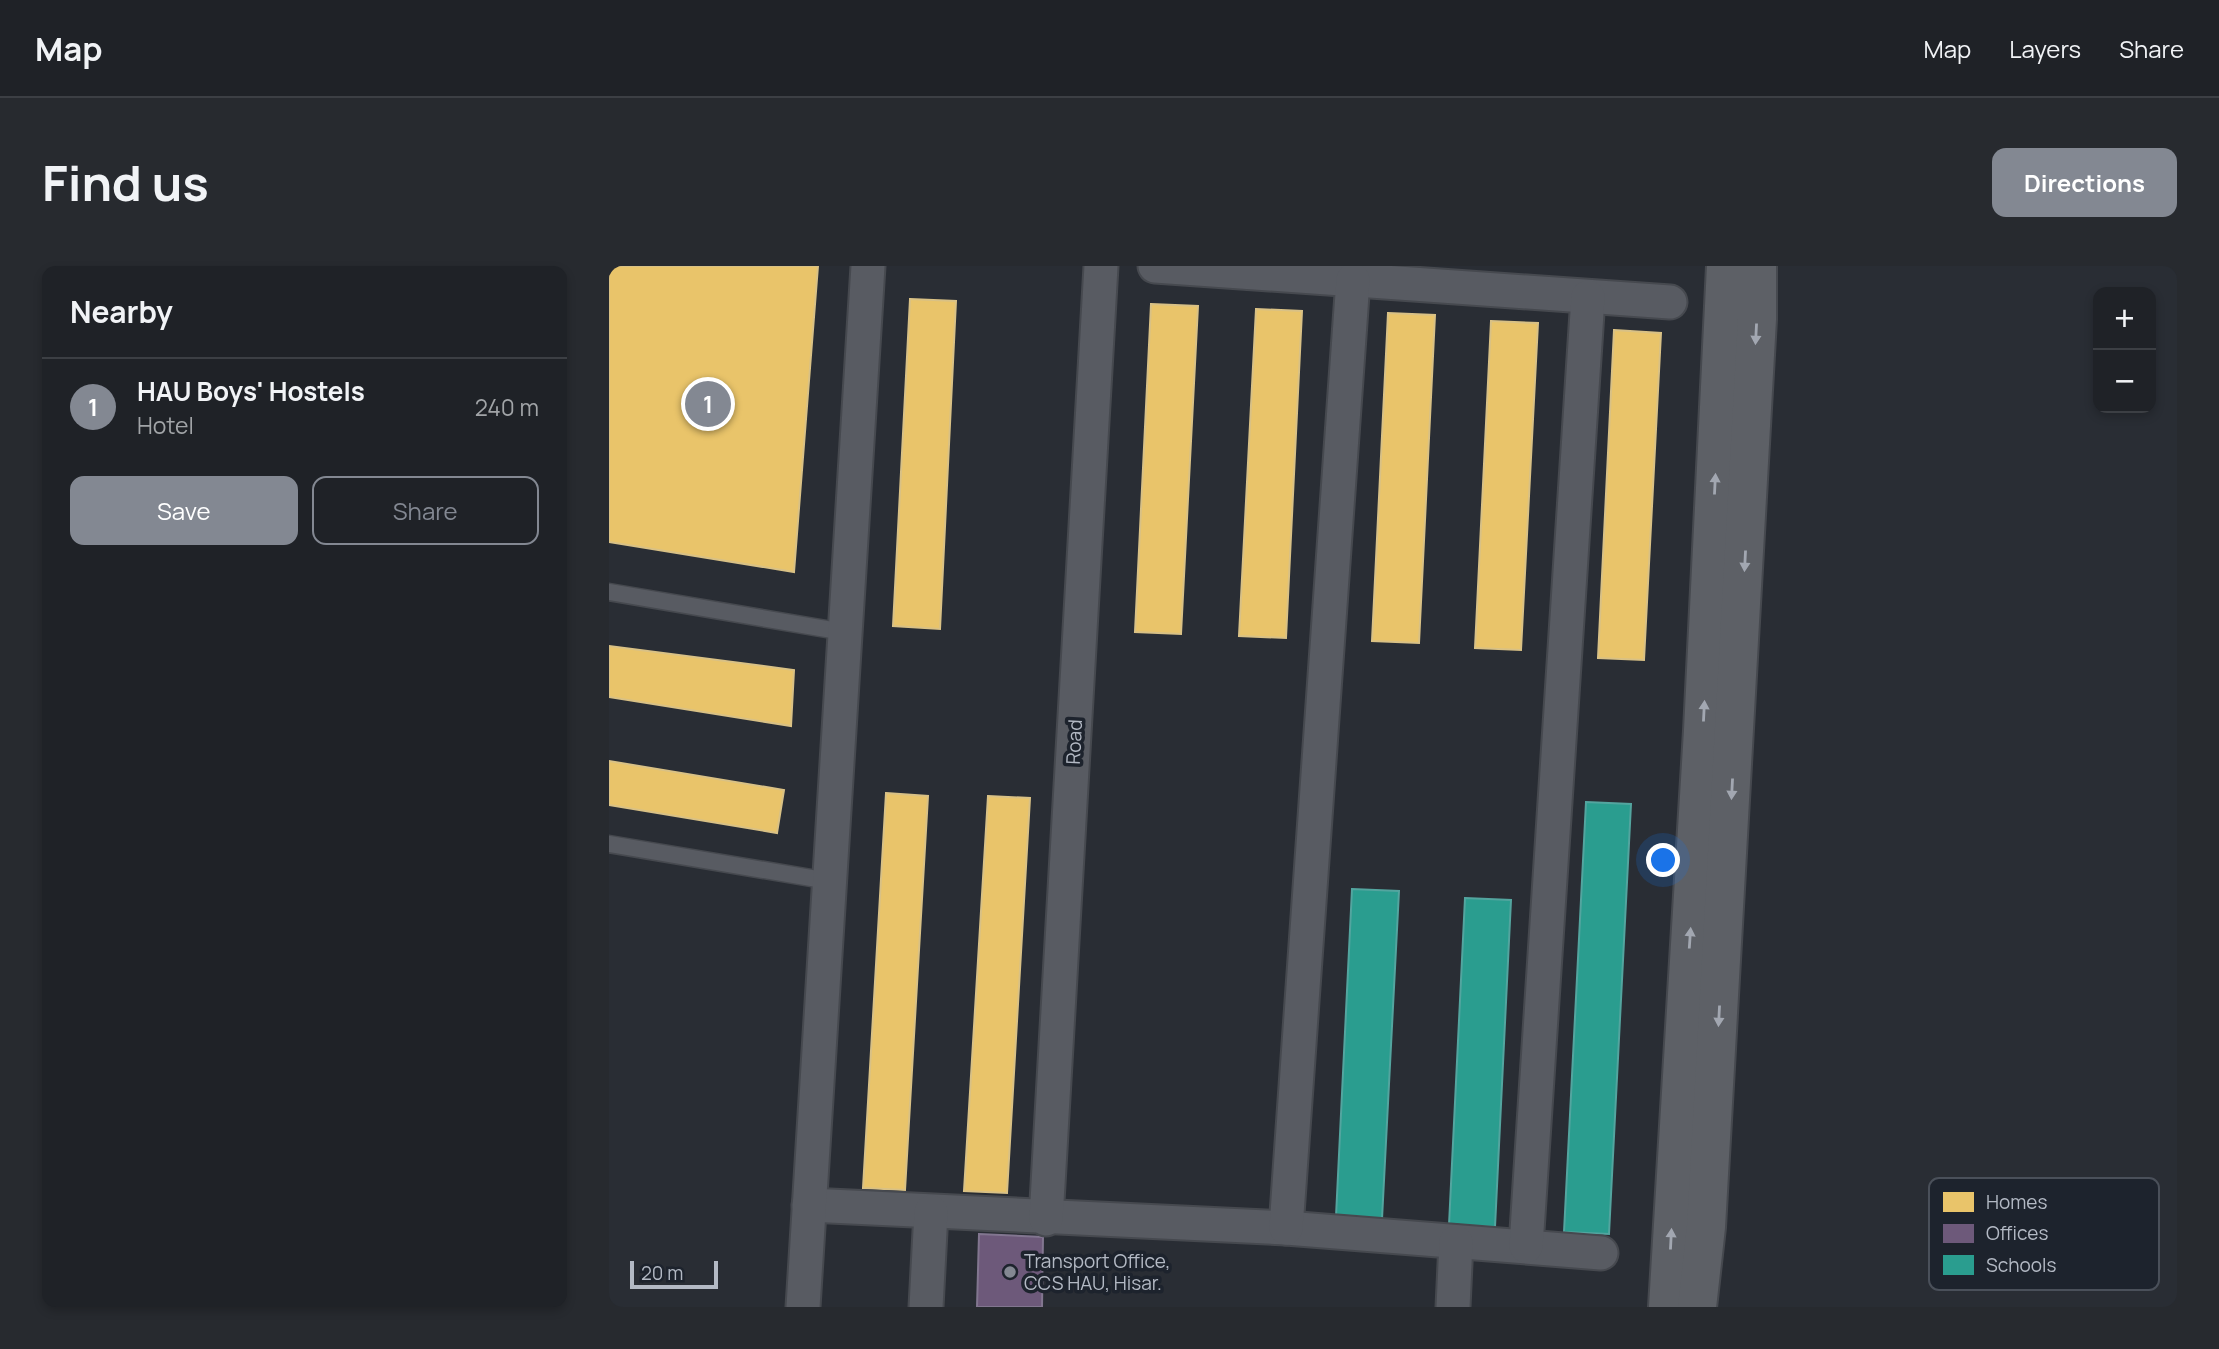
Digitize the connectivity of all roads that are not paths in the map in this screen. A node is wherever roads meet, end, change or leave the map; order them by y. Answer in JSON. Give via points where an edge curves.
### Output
{"nodes":[{"id":1,"x":868,"y":266,"type":"edge"},
{"id":2,"x":1101,"y":266,"type":"edge"},
{"id":3,"x":1155,"y":266,"type":"edge"},
{"id":4,"x":1725,"y":266,"type":"edge"},
{"id":5,"x":1757,"y":266,"type":"edge"},
{"id":6,"x":1353,"y":280,"type":"junction"},
{"id":7,"x":1588,"y":297,"type":"junction"},
{"id":8,"x":1669,"y":302,"type":"dead end"},
{"id":9,"x":609,"y":592,"type":"edge"},
{"id":10,"x":844,"y":632,"type":"junction"},
{"id":11,"x":609,"y":844,"type":"edge"},
{"id":12,"x":829,"y":881,"type":"junction"},
{"id":13,"x":809,"y":1205,"type":"junction"},
{"id":14,"x":931,"y":1212,"type":"junction"},
{"id":15,"x":1046,"y":1219,"type":"junction"},
{"id":16,"x":1286,"y":1228,"type":"junction"},
{"id":17,"x":1456,"y":1242,"type":"junction"},
{"id":18,"x":1526,"y":1246,"type":"junction"},
{"id":19,"x":1601,"y":1253,"type":"dead end"},
{"id":20,"x":803,"y":1307,"type":"edge"},
{"id":21,"x":926,"y":1307,"type":"edge"},
{"id":22,"x":1453,"y":1307,"type":"edge"},
{"id":23,"x":1668,"y":1307,"type":"edge"},
{"id":24,"x":1697,"y":1307,"type":"edge"}],
"edges":[{"from":1,"to":10,"type":"street"},
{"from":2,"to":15,"type":"street","name":"Road"},
{"from":3,"to":6,"type":"street"},
{"from":23,"to":4,"type":"main road","one_way":true},
{"from":5,"to":24,"type":"main road","one_way":true,"via":[[1737,709],[1706,1227]]},
{"from":6,"to":7,"type":"street"},
{"from":6,"to":16,"type":"street"},
{"from":7,"to":8,"type":"street"},
{"from":7,"to":18,"type":"street"},
{"from":9,"to":10,"type":"lane"},
{"from":10,"to":12,"type":"street"},
{"from":11,"to":12,"type":"lane"},
{"from":12,"to":13,"type":"street"},
{"from":13,"to":14,"type":"street"},
{"from":13,"to":20,"type":"street"},
{"from":14,"to":15,"type":"street"},
{"from":14,"to":21,"type":"street"},
{"from":15,"to":16,"type":"street"},
{"from":16,"to":17,"type":"street"},
{"from":17,"to":18,"type":"street"},
{"from":17,"to":22,"type":"street"},
{"from":18,"to":19,"type":"street"}]}
